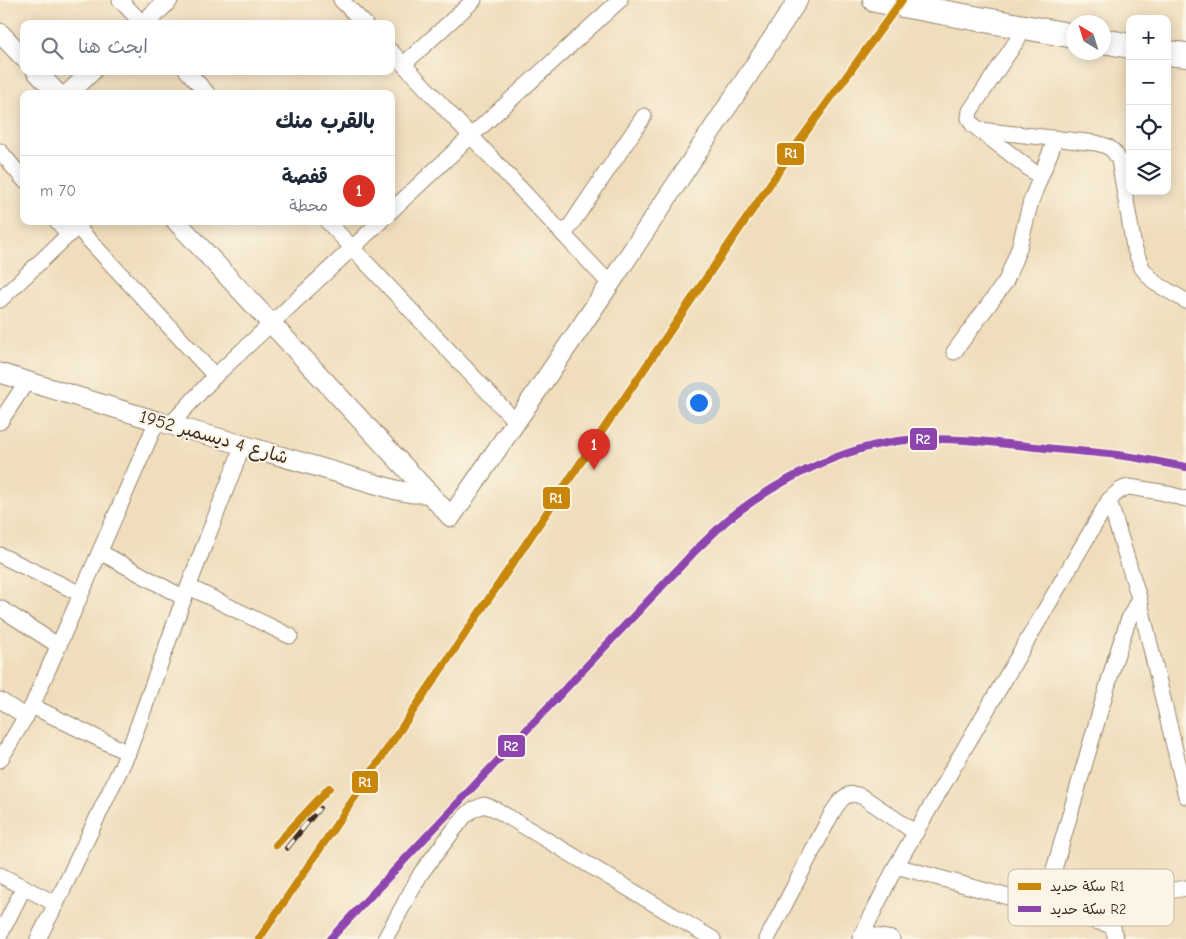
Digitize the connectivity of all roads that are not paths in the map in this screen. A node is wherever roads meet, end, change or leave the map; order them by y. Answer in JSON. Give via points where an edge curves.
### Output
{"nodes":[{"id":1,"x":120,"y":0,"type":"edge"},
{"id":2,"x":168,"y":0,"type":"edge"},
{"id":3,"x":341,"y":0,"type":"edge"},
{"id":4,"x":474,"y":0,"type":"edge"},
{"id":5,"x":620,"y":0,"type":"edge"},
{"id":6,"x":798,"y":0,"type":"edge"},
{"id":7,"x":875,"y":0,"type":"edge"},
{"id":8,"x":139,"y":20,"type":"edge"},
{"id":9,"x":147,"y":20,"type":"edge"},
{"id":10,"x":361,"y":20,"type":"edge"},
{"id":11,"x":1026,"y":27,"type":"junction"},
{"id":12,"x":0,"y":33,"type":"edge"},
{"id":13,"x":1066,"y":34,"type":"edge"},
{"id":14,"x":1111,"y":42,"type":"edge"},
{"id":15,"x":1126,"y":45,"type":"edge"},
{"id":16,"x":1171,"y":53,"type":"edge"},
{"id":17,"x":20,"y":54,"type":"edge"},
{"id":18,"x":395,"y":55,"type":"edge"},
{"id":19,"x":1186,"y":55,"type":"edge"},
{"id":20,"x":404,"y":64,"type":"junction"},
{"id":21,"x":40,"y":75,"type":"edge"},
{"id":22,"x":88,"y":75,"type":"edge"},
{"id":23,"x":191,"y":75,"type":"edge"},
{"id":24,"x":54,"y":90,"type":"edge"},
{"id":25,"x":72,"y":90,"type":"edge"},
{"id":26,"x":204,"y":90,"type":"edge"},
{"id":27,"x":644,"y":116,"type":"dead end"},
{"id":28,"x":980,"y":130,"type":"junction"},
{"id":29,"x":471,"y":136,"type":"junction"},
{"id":30,"x":1056,"y":138,"type":"junction"},
{"id":31,"x":0,"y":151,"type":"edge"},
{"id":32,"x":20,"y":175,"type":"edge"},
{"id":33,"x":1040,"y":177,"type":"junction"},
{"id":34,"x":395,"y":207,"type":"edge"},
{"id":35,"x":180,"y":225,"type":"edge"},
{"id":36,"x":331,"y":225,"type":"edge"},
{"id":37,"x":377,"y":225,"type":"edge"},
{"id":38,"x":76,"y":228,"type":"edge"},
{"id":39,"x":564,"y":235,"type":"junction"},
{"id":40,"x":352,"y":248,"type":"junction"},
{"id":41,"x":610,"y":284,"type":"junction"},
{"id":42,"x":0,"y":300,"type":"edge"},
{"id":43,"x":1186,"y":301,"type":"edge"},
{"id":44,"x":271,"y":323,"type":"junction"},
{"id":45,"x":954,"y":352,"type":"dead end"},
{"id":46,"x":0,"y":373,"type":"edge"},
{"id":47,"x":216,"y":376,"type":"junction"},
{"id":48,"x":27,"y":381,"type":"junction"},
{"id":49,"x":0,"y":422,"type":"edge"},
{"id":50,"x":516,"y":422,"type":"junction"},
{"id":51,"x":163,"y":423,"type":"junction"},
{"id":52,"x":243,"y":445,"type":"junction"},
{"id":53,"x":429,"y":493,"type":"junction"},
{"id":54,"x":1186,"y":499,"type":"edge"},
{"id":55,"x":1109,"y":500,"type":"junction"},
{"id":56,"x":100,"y":552,"type":"junction"},
{"id":57,"x":0,"y":555,"type":"edge"},
{"id":58,"x":187,"y":593,"type":"junction"},
{"id":59,"x":80,"y":594,"type":"junction"},
{"id":60,"x":1139,"y":598,"type":"junction"},
{"id":61,"x":0,"y":608,"type":"edge"},
{"id":62,"x":290,"y":636,"type":"dead end"},
{"id":63,"x":59,"y":646,"type":"junction"},
{"id":64,"x":0,"y":700,"type":"edge"},
{"id":65,"x":29,"y":711,"type":"junction"},
{"id":66,"x":128,"y":753,"type":"junction"},
{"id":67,"x":0,"y":760,"type":"edge"},
{"id":68,"x":1186,"y":796,"type":"edge"},
{"id":69,"x":916,"y":833,"type":"junction"},
{"id":70,"x":896,"y":866,"type":"junction"},
{"id":71,"x":1054,"y":869,"type":"edge"},
{"id":72,"x":0,"y":875,"type":"edge"},
{"id":73,"x":24,"y":887,"type":"junction"},
{"id":74,"x":1008,"y":897,"type":"edge"},
{"id":75,"x":56,"y":904,"type":"junction"},
{"id":76,"x":1097,"y":926,"type":"edge"},
{"id":77,"x":1114,"y":932,"type":"edge"},
{"id":78,"x":0,"y":934,"type":"edge"},
{"id":79,"x":861,"y":936,"type":"edge"},
{"id":80,"x":38,"y":939,"type":"edge"},
{"id":81,"x":385,"y":939,"type":"edge"},
{"id":82,"x":714,"y":939,"type":"edge"},
{"id":83,"x":767,"y":939,"type":"edge"},
{"id":84,"x":892,"y":939,"type":"edge"}],
"edges":[{"from":1,"to":8,"type":"street"},
{"from":2,"to":9,"type":"street"},
{"from":3,"to":10,"type":"street"},
{"from":4,"to":20,"type":"street"},
{"from":5,"to":29,"type":"street"},
{"from":6,"to":41,"type":"street"},
{"from":7,"to":11,"type":"main road"},
{"from":11,"to":13,"type":"main road"},
{"from":11,"to":28,"type":"street","via":[[970,110],[973,126]]},
{"from":12,"to":17,"type":"street"},
{"from":14,"to":15,"type":"main road"},
{"from":16,"to":19,"type":"main road"},
{"from":18,"to":20,"type":"street"},
{"from":20,"to":29,"type":"street"},
{"from":21,"to":24,"type":"street"},
{"from":22,"to":25,"type":"street"},
{"from":23,"to":26,"type":"street"},
{"from":27,"to":39,"type":"street"},
{"from":28,"to":30,"type":"street"},
{"from":28,"to":33,"type":"street"},
{"from":29,"to":34,"type":"street"},
{"from":29,"to":39,"type":"street"},
{"from":30,"to":33,"type":"street"},
{"from":30,"to":43,"type":"street","via":[[1096,143],[1115,152],[1134,247],[1142,268],[1155,283]]},
{"from":31,"to":32,"type":"street"},
{"from":33,"to":45,"type":"street","via":[[1006,281]]},
{"from":35,"to":44,"type":"street"},
{"from":36,"to":40,"type":"street"},
{"from":37,"to":40,"type":"street"},
{"from":38,"to":42,"type":"street"},
{"from":38,"to":47,"type":"street"},
{"from":39,"to":41,"type":"street"},
{"from":40,"to":44,"type":"street"},
{"from":40,"to":50,"type":"street"},
{"from":41,"to":50,"type":"street"},
{"from":44,"to":47,"type":"street"},
{"from":44,"to":53,"type":"street"},
{"from":46,"to":48,"type":"street","name":"شارع 4 ديسمبر 1952"},
{"from":47,"to":51,"type":"street"},
{"from":48,"to":49,"type":"street"},
{"from":48,"to":51,"type":"street","name":"شارع 4 ديسمبر 1952"},
{"from":50,"to":53,"type":"street","via":[[451,517]]},
{"from":51,"to":52,"type":"street","name":"شارع 4 ديسمبر 1952"},
{"from":51,"to":56,"type":"street"},
{"from":52,"to":53,"type":"street","name":"شارع 4 ديسمبر 1952","via":[[396,490]]},
{"from":52,"to":58,"type":"street"},
{"from":54,"to":55,"type":"street","via":[[1129,487]]},
{"from":55,"to":60,"type":"street"},
{"from":55,"to":69,"type":"street"},
{"from":56,"to":58,"type":"street"},
{"from":56,"to":59,"type":"street"},
{"from":57,"to":59,"type":"street"},
{"from":58,"to":62,"type":"street"},
{"from":58,"to":66,"type":"street"},
{"from":59,"to":63,"type":"street"},
{"from":60,"to":68,"type":"street"},
{"from":60,"to":71,"type":"street","via":[[1115,660]]},
{"from":61,"to":63,"type":"street"},
{"from":63,"to":65,"type":"street"},
{"from":64,"to":65,"type":"street"},
{"from":65,"to":66,"type":"street"},
{"from":65,"to":67,"type":"street"},
{"from":66,"to":75,"type":"street"},
{"from":69,"to":70,"type":"street"},
{"from":69,"to":83,"type":"street","via":[[863,797],[855,794],[845,796],[832,813]]},
{"from":70,"to":74,"type":"street"},
{"from":70,"to":79,"type":"street"},
{"from":72,"to":73,"type":"street"},
{"from":73,"to":75,"type":"street"},
{"from":73,"to":78,"type":"street"},
{"from":75,"to":80,"type":"street"},
{"from":76,"to":77,"type":"street"},
{"from":79,"to":84,"type":"street"},
{"from":81,"to":82,"type":"street","via":[[421,873],[463,818],[484,805]]}]}
